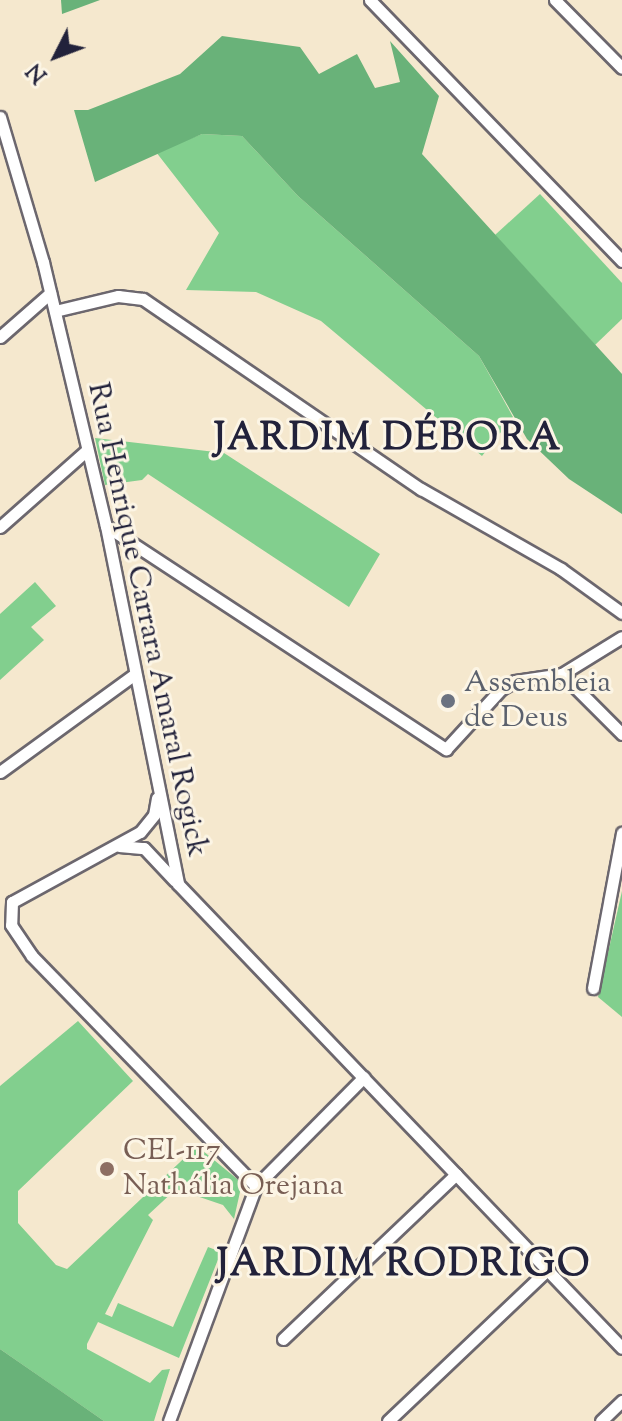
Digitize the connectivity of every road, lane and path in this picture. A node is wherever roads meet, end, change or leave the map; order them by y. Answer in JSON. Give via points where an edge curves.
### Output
{"nodes":[{"id":1,"x":370,"y":0,"type":"edge"},
{"id":2,"x":555,"y":0,"type":"edge"},
{"id":3,"x":622,"y":68,"type":"edge"},
{"id":4,"x":0,"y":117,"type":"edge"},
{"id":5,"x":4,"y":149,"type":"edge"},
{"id":6,"x":622,"y":261,"type":"edge"},
{"id":7,"x":50,"y":293,"type":"junction"},
{"id":8,"x":55,"y":311,"type":"junction"},
{"id":9,"x":0,"y":337,"type":"edge"},
{"id":10,"x":87,"y":450,"type":"junction"},
{"id":11,"x":106,"y":526,"type":"junction"},
{"id":12,"x":0,"y":527,"type":"edge"},
{"id":13,"x":622,"y":613,"type":"edge"},
{"id":14,"x":622,"y":637,"type":"edge"},
{"id":15,"x":135,"y":674,"type":"junction"},
{"id":16,"x":562,"y":674,"type":"junction"},
{"id":17,"x":622,"y":734,"type":"edge"},
{"id":18,"x":0,"y":772,"type":"edge"},
{"id":19,"x":158,"y":786,"type":"junction"},
{"id":20,"x":622,"y":833,"type":"edge"},
{"id":21,"x":115,"y":846,"type":"junction"},
{"id":22,"x":178,"y":884,"type":"junction"},
{"id":23,"x":593,"y":988,"type":"dead end"},
{"id":24,"x":364,"y":1077,"type":"junction"},
{"id":25,"x":456,"y":1174,"type":"junction"},
{"id":26,"x":256,"y":1186,"type":"junction"},
{"id":27,"x":547,"y":1270,"type":"junction"},
{"id":28,"x":283,"y":1339,"type":"dead end"},
{"id":29,"x":622,"y":1348,"type":"edge"},
{"id":30,"x":622,"y":1401,"type":"edge"},
{"id":31,"x":169,"y":1421,"type":"edge"},
{"id":32,"x":388,"y":1421,"type":"edge"},
{"id":33,"x":601,"y":1421,"type":"edge"}],
"edges":[{"from":1,"to":6,"type":"street"},
{"from":2,"to":3,"type":"street"},
{"from":4,"to":5,"type":"street","name":"Rua Henrique Carrara Amaral Rogick"},
{"from":5,"to":7,"type":"street","name":"Rua Henrique Carrara Amaral Rogick"},
{"from":7,"to":8,"type":"street","name":"Rua Henrique Carrara Amaral Rogick"},
{"from":7,"to":9,"type":"street"},
{"from":8,"to":10,"type":"street","name":"Rua Henrique Carrara Amaral Rogick"},
{"from":8,"to":13,"type":"street","via":[[118,296],[143,299],[421,489],[561,569]]},
{"from":10,"to":11,"type":"street","name":"Rua Henrique Carrara Amaral Rogick"},
{"from":10,"to":12,"type":"street"},
{"from":11,"to":15,"type":"street","name":"Rua Henrique Carrara Amaral Rogick"},
{"from":11,"to":16,"type":"street","via":[[438,746],[454,744],[501,689],[515,681]]},
{"from":14,"to":16,"type":"street"},
{"from":15,"to":18,"type":"street"},
{"from":15,"to":19,"type":"street","name":"Rua Henrique Carrara Amaral Rogick"},
{"from":16,"to":17,"type":"street"},
{"from":19,"to":21,"type":"street","via":[[148,824]]},
{"from":19,"to":22,"type":"street","name":"Rua Henrique Carrara Amaral Rogick"},
{"from":20,"to":23,"type":"street"},
{"from":21,"to":22,"type":"street","via":[[144,848]]},
{"from":21,"to":26,"type":"street","via":[[12,902],[11,925],[32,956]]},
{"from":22,"to":24,"type":"street","name":"Rua Henrique Carrara Amaral Rogick"},
{"from":24,"to":25,"type":"street","name":"Rua Henrique Carrara Amaral Rogick"},
{"from":24,"to":26,"type":"street"},
{"from":25,"to":27,"type":"street","name":"Rua Henrique Carrara Amaral Rogick"},
{"from":25,"to":28,"type":"street"},
{"from":26,"to":31,"type":"street"},
{"from":27,"to":29,"type":"street","name":"Rua Henrique Carrara Amaral Rogick"},
{"from":27,"to":32,"type":"street"},
{"from":30,"to":33,"type":"street"}]}
